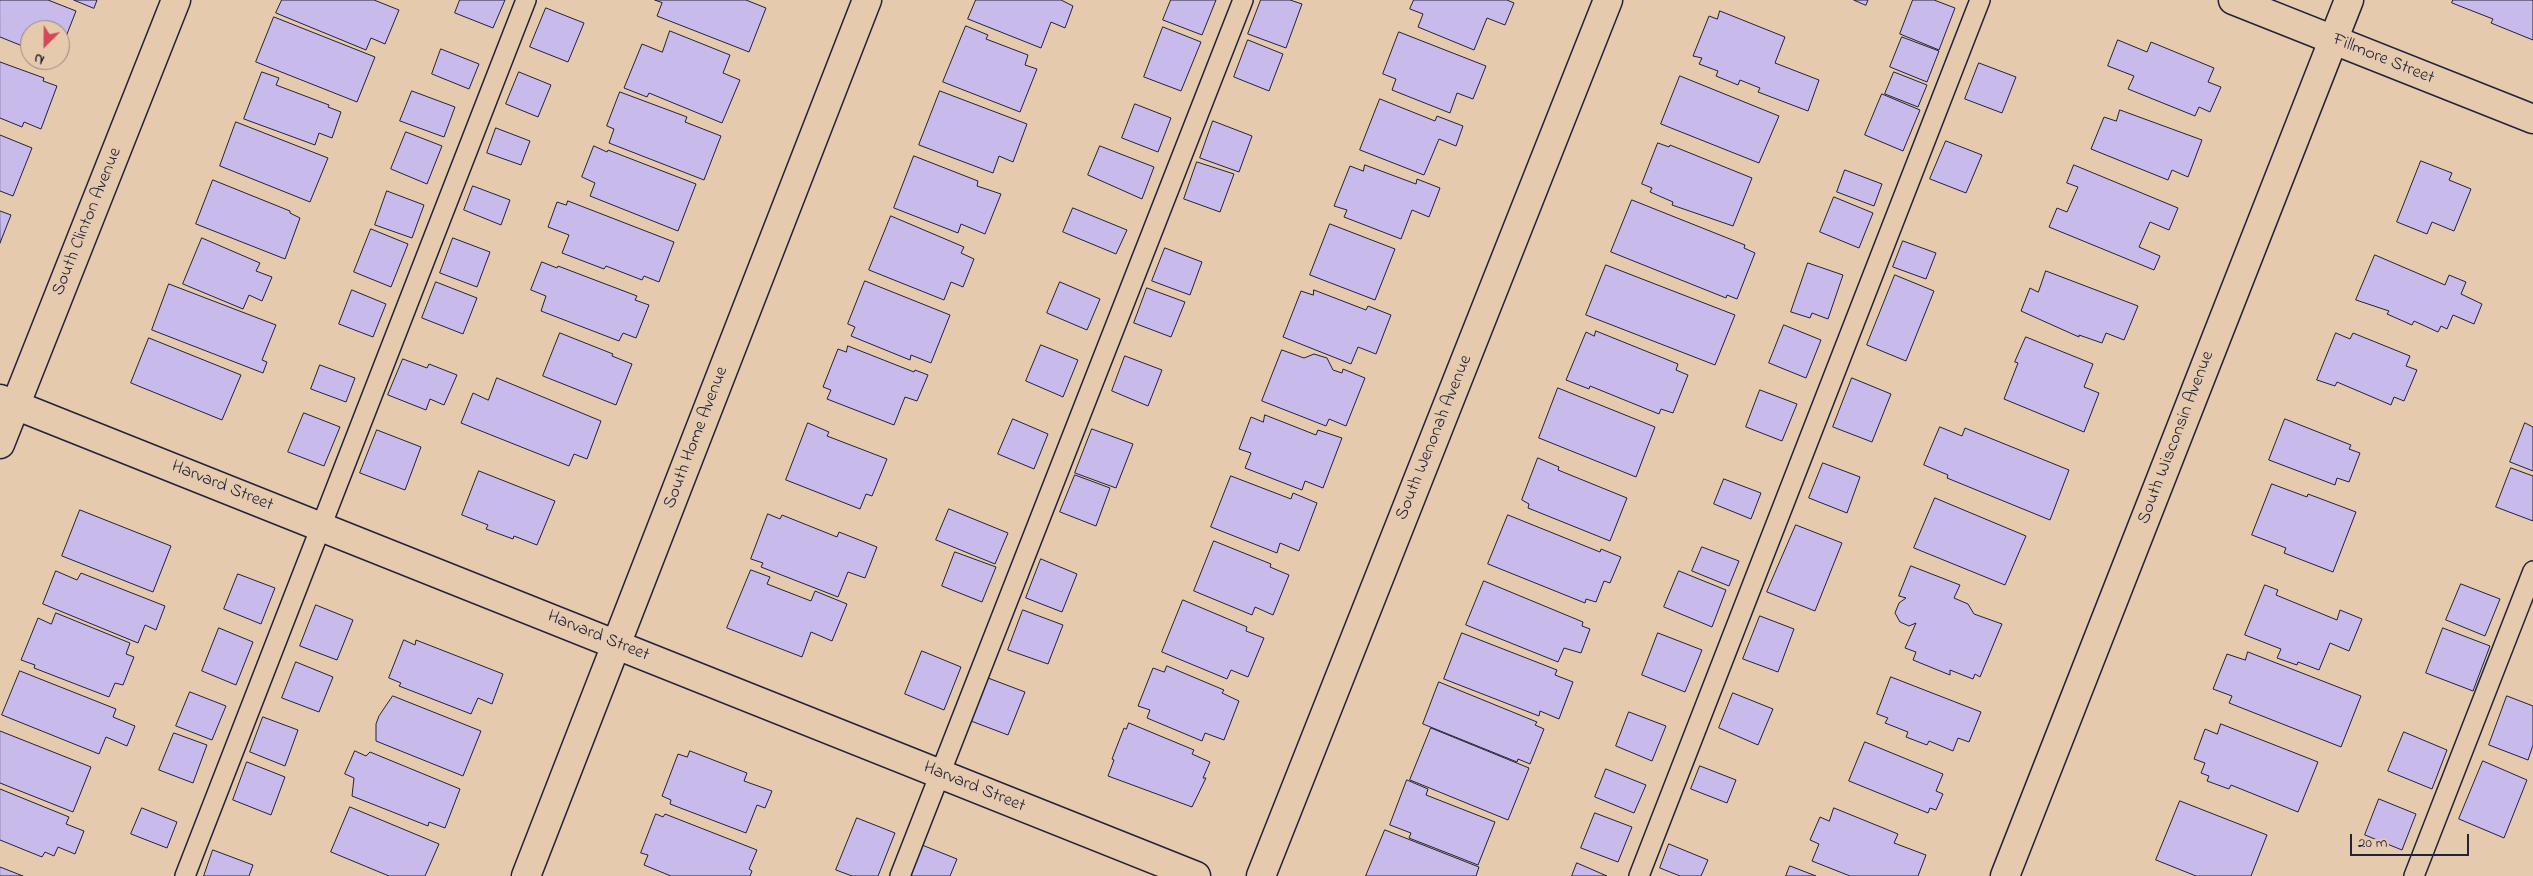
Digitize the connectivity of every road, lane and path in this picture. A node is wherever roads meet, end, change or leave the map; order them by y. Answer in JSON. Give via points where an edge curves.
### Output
{"nodes":[{"id":1,"x":176,"y":0,"type":"edge"},
{"id":2,"x":526,"y":0,"type":"edge"},
{"id":3,"x":868,"y":0,"type":"edge"},
{"id":4,"x":1243,"y":0,"type":"edge"},
{"id":5,"x":1608,"y":0,"type":"edge"},
{"id":6,"x":1980,"y":0,"type":"edge"},
{"id":7,"x":2233,"y":0,"type":"edge"},
{"id":8,"x":2349,"y":0,"type":"edge"},
{"id":9,"x":2334,"y":40,"type":"junction"},
{"id":10,"x":2533,"y":119,"type":"edge"},
{"id":11,"x":8,"y":402,"type":"edge"},
{"id":12,"x":0,"y":444,"type":"edge"},
{"id":13,"x":321,"y":527,"type":"junction"},
{"id":14,"x":2533,"y":571,"type":"edge"},
{"id":15,"x":616,"y":644,"type":"junction"},
{"id":16,"x":940,"y":774,"type":"junction"},
{"id":17,"x":185,"y":876,"type":"edge"},
{"id":18,"x":526,"y":876,"type":"edge"},
{"id":19,"x":900,"y":876,"type":"edge"},
{"id":20,"x":1196,"y":876,"type":"edge"},
{"id":21,"x":1261,"y":876,"type":"edge"},
{"id":22,"x":1639,"y":876,"type":"edge"},
{"id":23,"x":2005,"y":876,"type":"edge"},
{"id":24,"x":2414,"y":876,"type":"edge"}],
"edges":[{"from":1,"to":11,"type":"street","name":"South Clinton Avenue"},
{"from":2,"to":13,"type":"lane"},
{"from":3,"to":15,"type":"street","name":"South Home Avenue"},
{"from":4,"to":16,"type":"lane"},
{"from":5,"to":21,"type":"street","name":"South Wenonah Avenue"},
{"from":6,"to":22,"type":"lane"},
{"from":7,"to":9,"type":"street","name":"Fillmore Street"},
{"from":8,"to":9,"type":"street","name":"South Wisconsin Avenue"},
{"from":9,"to":10,"type":"street","name":"Fillmore Street"},
{"from":9,"to":23,"type":"street","name":"South Wisconsin Avenue"},
{"from":11,"to":12,"type":"street","name":"South Clinton Avenue"},
{"from":11,"to":13,"type":"street","name":"Harvard Street"},
{"from":13,"to":15,"type":"street","name":"Harvard Street"},
{"from":13,"to":17,"type":"lane"},
{"from":14,"to":24,"type":"lane"},
{"from":15,"to":16,"type":"street","name":"Harvard Street"},
{"from":15,"to":18,"type":"street","name":"South Home Avenue"},
{"from":16,"to":19,"type":"lane"},
{"from":16,"to":20,"type":"street","name":"Harvard Street"}]}
